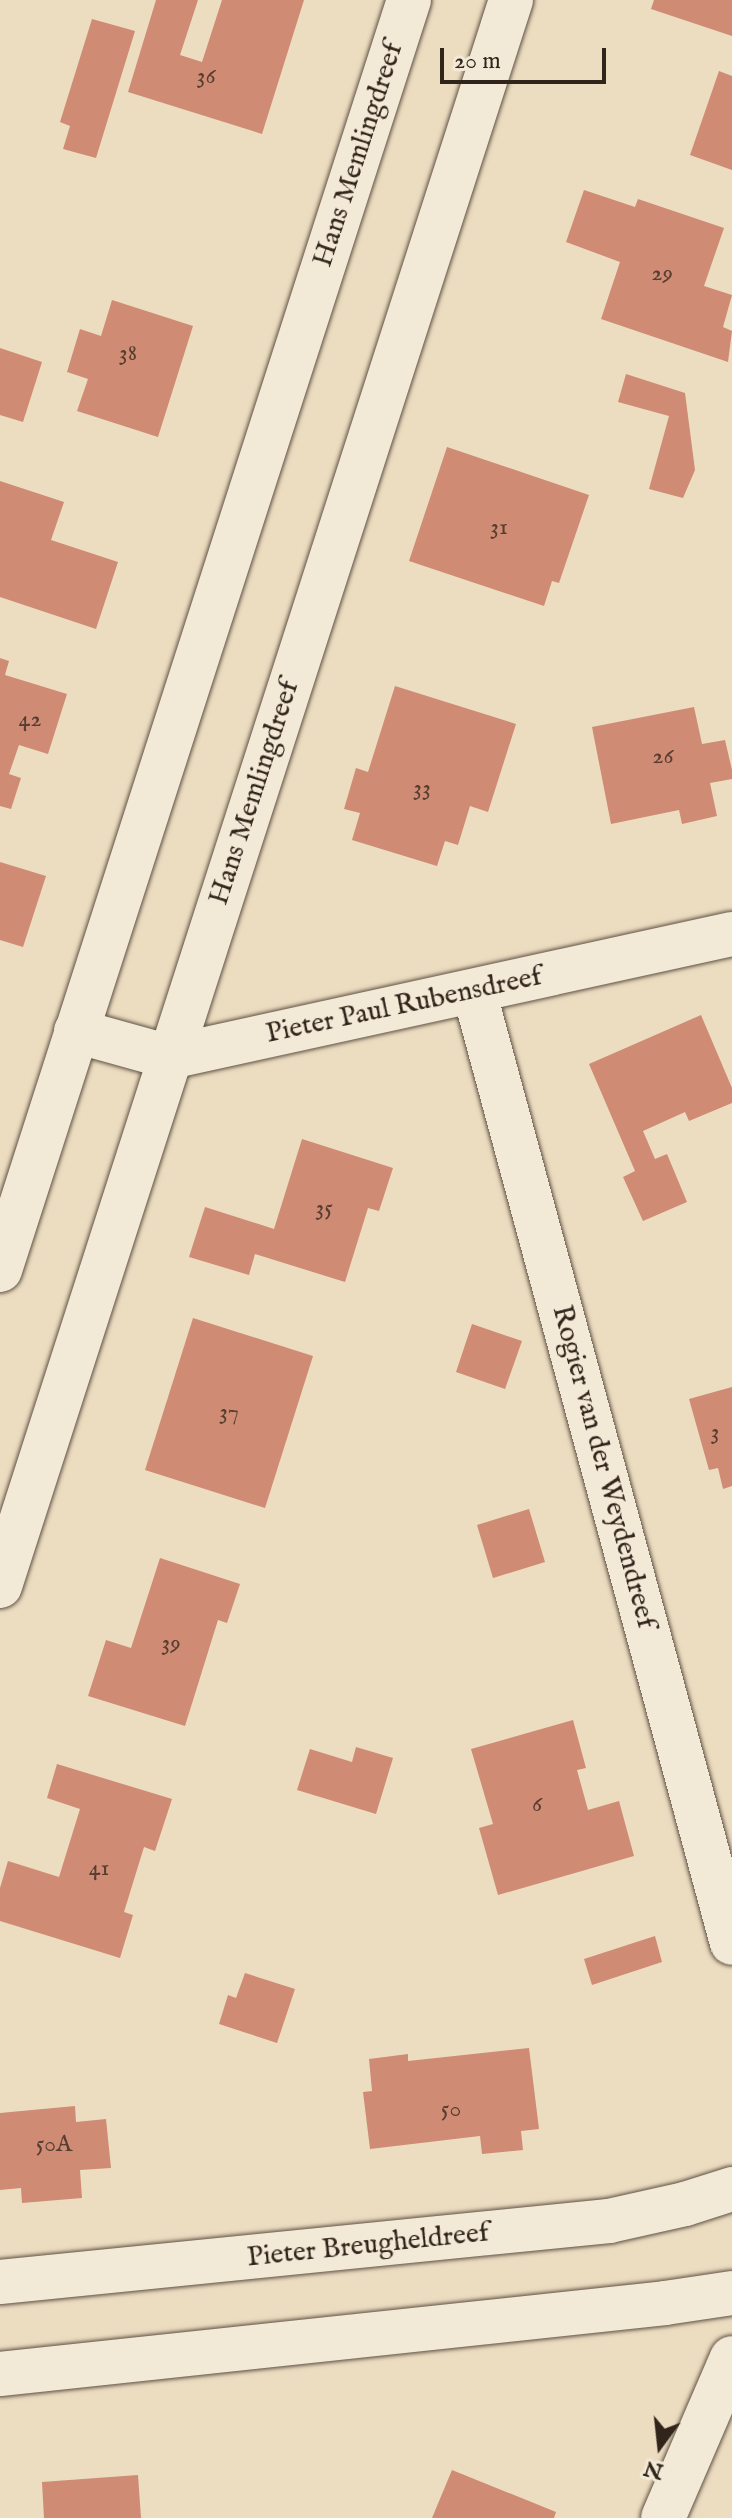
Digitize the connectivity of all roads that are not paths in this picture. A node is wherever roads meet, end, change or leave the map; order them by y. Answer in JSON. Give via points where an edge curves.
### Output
{"nodes":[{"id":1,"x":409,"y":0,"type":"edge"},
{"id":2,"x":511,"y":0,"type":"edge"},
{"id":3,"x":732,"y":934,"type":"edge"},
{"id":4,"x":474,"y":991,"type":"junction"},
{"id":5,"x":76,"y":1031,"type":"junction"},
{"id":6,"x":170,"y":1057,"type":"junction"},
{"id":7,"x":0,"y":1270,"type":"edge"},
{"id":8,"x":0,"y":1586,"type":"edge"},
{"id":9,"x":732,"y":1943,"type":"edge"},
{"id":10,"x":732,"y":2189,"type":"edge"},
{"id":11,"x":0,"y":2282,"type":"edge"},
{"id":12,"x":732,"y":2293,"type":"edge"},
{"id":13,"x":732,"y":2358,"type":"edge"},
{"id":14,"x":0,"y":2374,"type":"edge"},
{"id":15,"x":663,"y":2518,"type":"edge"}],
"edges":[{"from":1,"to":5,"type":"street","name":"Hans Memlingdreef"},
{"from":2,"to":6,"type":"street","name":"Hans Memlingdreef"},
{"from":3,"to":4,"type":"street","name":"Pieter Paul Rubensdreef"},
{"from":4,"to":6,"type":"street","name":"Pieter Paul Rubensdreef"},
{"from":4,"to":9,"type":"street","name":"Rogier van der Weydendreef"},
{"from":5,"to":6,"type":"street","name":"Pieter Paul Rubensdreef"},
{"from":5,"to":7,"type":"street","name":"Hans Memlingdreef"},
{"from":6,"to":8,"type":"street","name":"Hans Memlingdreef"},
{"from":10,"to":11,"type":"street","name":"Pieter Breugheldreef","via":[[609,2221]]},
{"from":12,"to":14,"type":"street"},
{"from":13,"to":15,"type":"street"}]}
